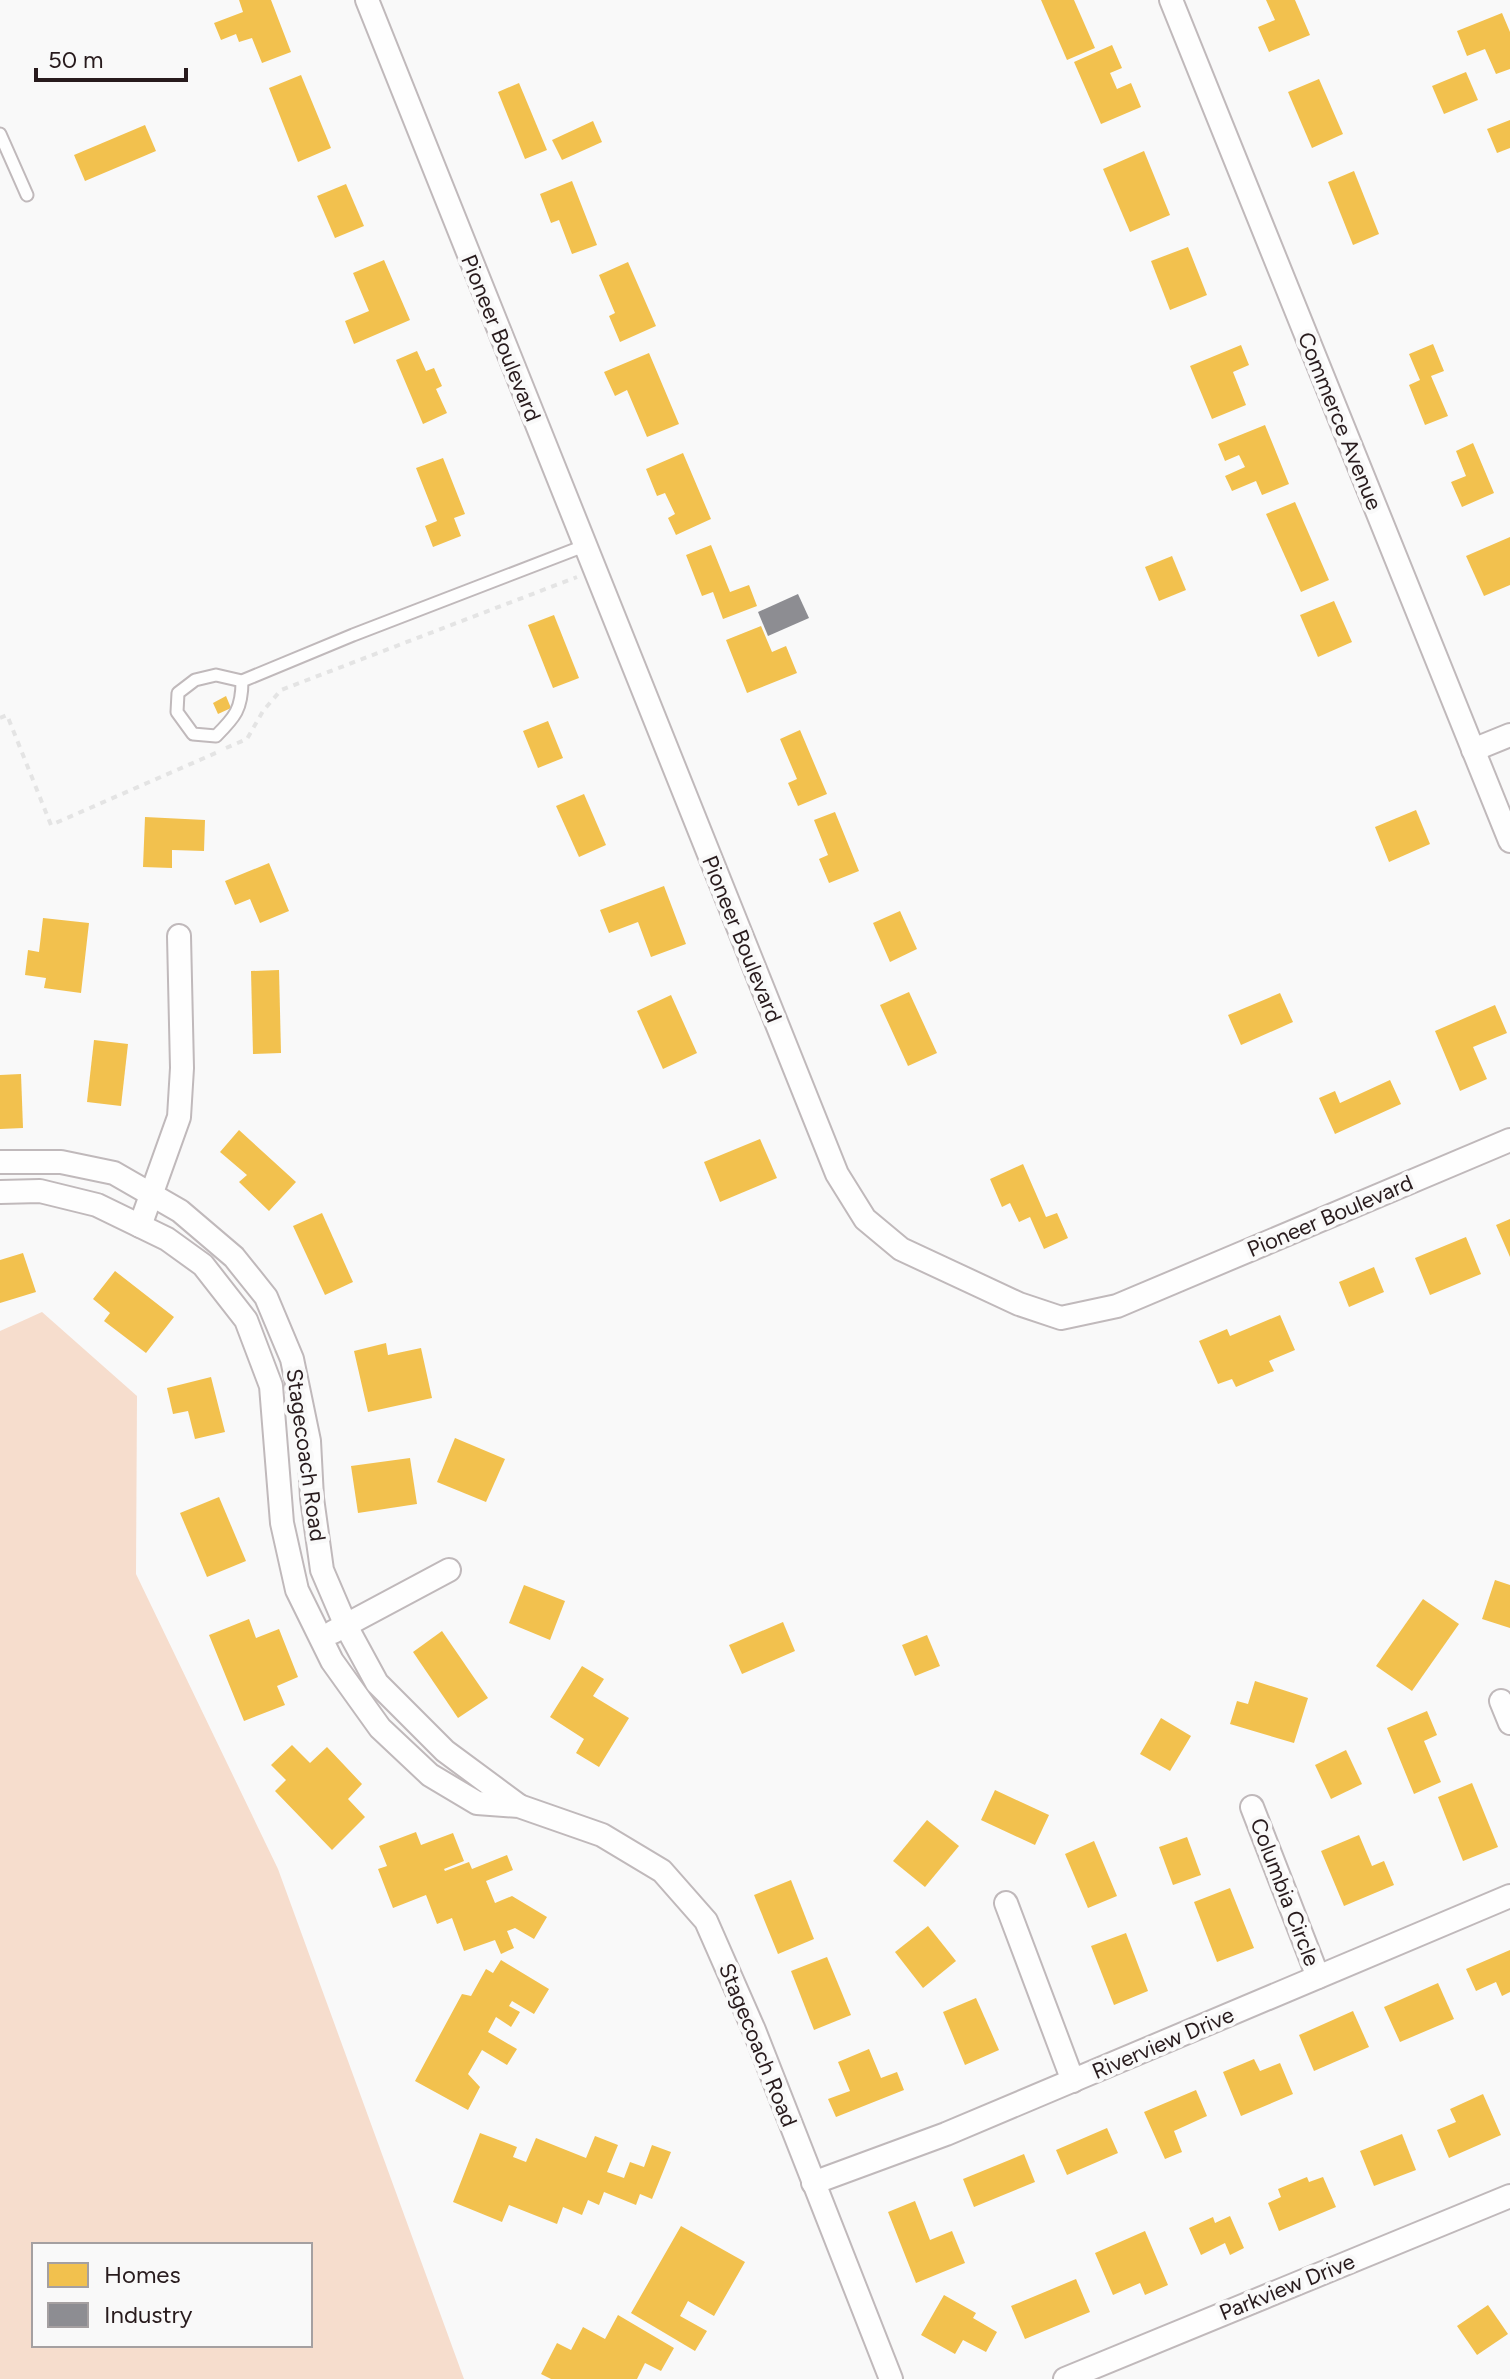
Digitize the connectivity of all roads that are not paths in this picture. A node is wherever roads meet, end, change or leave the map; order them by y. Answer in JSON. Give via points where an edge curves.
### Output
{"nodes":[{"id":1,"x":367,"y":0,"type":"edge"},
{"id":2,"x":1171,"y":0,"type":"edge"},
{"id":3,"x":0,"y":134,"type":"edge"},
{"id":4,"x":27,"y":195,"type":"dead end"},
{"id":5,"x":578,"y":548,"type":"junction"},
{"id":6,"x":242,"y":681,"type":"junction"},
{"id":7,"x":1510,"y":735,"type":"edge"},
{"id":8,"x":1473,"y":750,"type":"junction"},
{"id":9,"x":1510,"y":841,"type":"edge"},
{"id":10,"x":179,"y":936,"type":"dead end"},
{"id":11,"x":1510,"y":1140,"type":"edge"},
{"id":12,"x":0,"y":1162,"type":"edge"},
{"id":13,"x":0,"y":1192,"type":"edge"},
{"id":14,"x":152,"y":1195,"type":"junction"},
{"id":15,"x":140,"y":1226,"type":"junction"},
{"id":16,"x":449,"y":1570,"type":"dead end"},
{"id":17,"x":346,"y":1626,"type":"junction"},
{"id":18,"x":321,"y":1638,"type":"junction"},
{"id":19,"x":1501,"y":1701,"type":"dead end"},
{"id":20,"x":1510,"y":1723,"type":"edge"},
{"id":21,"x":519,"y":1806,"type":"junction"},
{"id":22,"x":1252,"y":1807,"type":"dead end"},
{"id":23,"x":1510,"y":1896,"type":"edge"},
{"id":24,"x":1006,"y":1903,"type":"dead end"},
{"id":25,"x":1318,"y":1977,"type":"junction"},
{"id":26,"x":1073,"y":2081,"type":"junction"},
{"id":27,"x":813,"y":2183,"type":"junction"},
{"id":28,"x":1510,"y":2196,"type":"edge"},
{"id":29,"x":891,"y":2379,"type":"edge"},
{"id":30,"x":1065,"y":2379,"type":"edge"}],
"edges":[{"from":1,"to":5,"type":"street","name":"Pioneer Boulevard"},
{"from":2,"to":8,"type":"street","name":"Commerce Avenue"},
{"from":3,"to":4,"type":"lane"},
{"from":5,"to":6,"type":"lane"},
{"from":5,"to":11,"type":"street","name":"Pioneer Boulevard","via":[[837,1174],[865,1219],[901,1249],[1061,1318],[1117,1306]]},
{"from":6,"to":6,"type":"lane","via":[[216,675],[195,680],[178,693],[177,712],[193,734],[216,736],[235,717]]},
{"from":7,"to":8,"type":"street"},
{"from":8,"to":9,"type":"street","name":"Commerce Avenue"},
{"from":10,"to":14,"type":"street","via":[[179,1117]]},
{"from":12,"to":14,"type":"street","name":"Stagecoach Road","via":[[61,1162],[114,1173]]},
{"from":13,"to":15,"type":"street","name":"Stagecoach Road","via":[[40,1191],[97,1205]]},
{"from":14,"to":15,"type":"street"},
{"from":14,"to":17,"type":"street","name":"Stagecoach Road","via":[[180,1211],[234,1257],[266,1297],[292,1359],[309,1441],[322,1570]]},
{"from":15,"to":18,"type":"street","name":"Stagecoach Road","via":[[203,1265],[246,1320],[271,1386],[282,1523],[297,1590]]},
{"from":16,"to":17,"type":"street"},
{"from":17,"to":18,"type":"street"},
{"from":17,"to":21,"type":"street","name":"Stagecoach Road","via":[[377,1683],[445,1751]]},
{"from":18,"to":21,"type":"street","name":"Stagecoach Road","via":[[380,1728],[430,1775],[477,1803]]},
{"from":19,"to":20,"type":"street"},
{"from":21,"to":27,"type":"street","name":"Stagecoach Road","via":[[602,1835],[662,1871],[706,1921]]},
{"from":22,"to":25,"type":"street","name":"Columbia Circle"},
{"from":23,"to":25,"type":"street","name":"Riverview Drive"},
{"from":24,"to":26,"type":"street"},
{"from":25,"to":26,"type":"street","name":"Riverview Drive"},
{"from":26,"to":27,"type":"street","name":"Riverview Drive"},
{"from":27,"to":29,"type":"street","name":"Stagecoach Road"},
{"from":28,"to":30,"type":"street","name":"Parkview Drive"}]}
